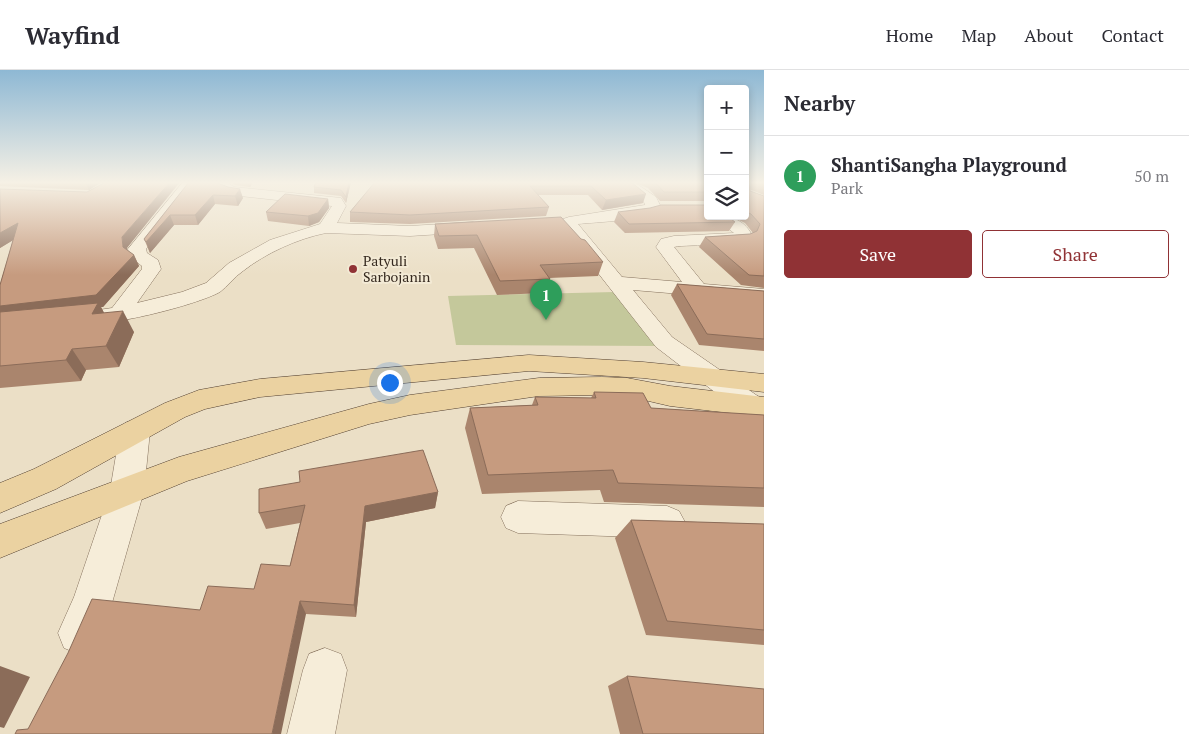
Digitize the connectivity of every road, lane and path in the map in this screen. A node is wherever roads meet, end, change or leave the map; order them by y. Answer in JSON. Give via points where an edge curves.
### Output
{"nodes":[{"id":1,"x":166,"y":213,"type":"edge"},
{"id":2,"x":335,"y":213,"type":"edge"},
{"id":3,"x":630,"y":213,"type":"edge"},
{"id":4,"x":726,"y":220,"type":"edge"},
{"id":5,"x":489,"y":226,"type":"edge"},
{"id":6,"x":326,"y":228,"type":"junction"},
{"id":7,"x":618,"y":283,"type":"junction"},
{"id":8,"x":697,"y":289,"type":"junction"},
{"id":9,"x":764,"y":295,"type":"edge"},
{"id":10,"x":119,"y":314,"type":"junction"},
{"id":11,"x":64,"y":320,"type":"edge"},
{"id":12,"x":710,"y":377,"type":"junction"},
{"id":13,"x":761,"y":405,"type":"edge"},
{"id":14,"x":135,"y":430,"type":"junction"},
{"id":15,"x":127,"y":491,"type":"junction"},
{"id":16,"x":0,"y":498,"type":"edge"},
{"id":17,"x":518,"y":518,"type":"dead end"},
{"id":18,"x":695,"y":523,"type":"edge"},
{"id":19,"x":0,"y":541,"type":"edge"},
{"id":20,"x":64,"y":664,"type":"edge"},
{"id":21,"x":325,"y":670,"type":"dead end"},
{"id":22,"x":311,"y":734,"type":"edge"}],
"edges":[{"from":1,"to":10,"type":"street","via":[[138,249],[138,256],[151,264],[151,269]]},
{"from":2,"to":6,"type":"street"},
{"from":3,"to":7,"type":"street","via":[[564,223]]},
{"from":4,"to":8,"type":"street","via":[[744,235],[674,241],[665,247]]},
{"from":5,"to":6,"type":"street","via":[[410,230]]},
{"from":6,"to":10,"type":"street","via":[[276,244],[236,267],[213,287],[189,297]]},
{"from":7,"to":8,"type":"street"},
{"from":7,"to":12,"type":"street","via":[[664,342]]},
{"from":8,"to":9,"type":"street"},
{"from":10,"to":11,"type":"street"},
{"from":12,"to":13,"type":"street"},
{"from":12,"to":14,"type":"main road","via":[[580,365],[529,363],[474,367],[260,388],[199,400]]},
{"from":13,"to":15,"type":"main road","via":[[670,396],[627,387],[539,387],[482,394],[410,404],[369,414],[179,470]]},
{"from":14,"to":15,"type":"street"},
{"from":14,"to":16,"type":"main road"},
{"from":15,"to":19,"type":"main road"},
{"from":15,"to":20,"type":"street","via":[[92,603]]},
{"from":17,"to":18,"type":"street"},
{"from":21,"to":22,"type":"street"}]}
